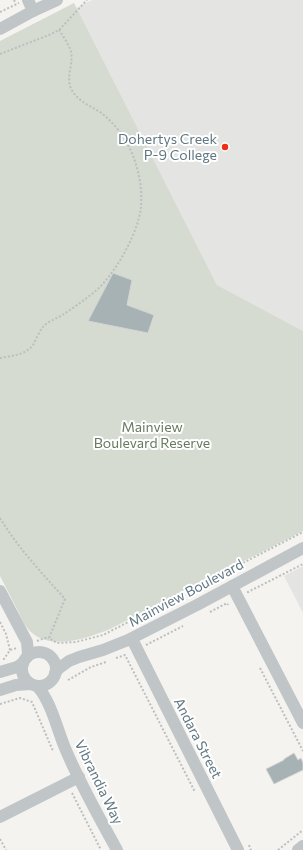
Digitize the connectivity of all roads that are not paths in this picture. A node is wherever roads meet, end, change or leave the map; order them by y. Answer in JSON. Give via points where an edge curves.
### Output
{"nodes":[{"id":1,"x":58,"y":0,"type":"edge"},
{"id":2,"x":24,"y":1,"type":"edge"},
{"id":3,"x":33,"y":11,"type":"junction"},
{"id":4,"x":0,"y":29,"type":"edge"},
{"id":5,"x":303,"y":548,"type":"edge"},
{"id":6,"x":232,"y":586,"type":"junction"},
{"id":7,"x":0,"y":591,"type":"edge"},
{"id":8,"x":23,"y":633,"type":"junction"},
{"id":9,"x":132,"y":639,"type":"junction"},
{"id":10,"x":45,"y":654,"type":"junction"},
{"id":11,"x":79,"y":657,"type":"junction"},
{"id":12,"x":25,"y":660,"type":"junction"},
{"id":13,"x":0,"y":672,"type":"edge"},
{"id":14,"x":53,"y":677,"type":"junction"},
{"id":15,"x":34,"y":685,"type":"junction"},
{"id":16,"x":0,"y":690,"type":"edge"},
{"id":17,"x":303,"y":723,"type":"edge"},
{"id":18,"x":57,"y":727,"type":"junction"},
{"id":19,"x":79,"y":777,"type":"junction"},
{"id":20,"x":0,"y":817,"type":"edge"},
{"id":21,"x":303,"y":846,"type":"edge"},
{"id":22,"x":117,"y":850,"type":"edge"},
{"id":23,"x":238,"y":850,"type":"edge"},
{"id":24,"x":298,"y":850,"type":"edge"}],
"edges":[{"from":1,"to":3,"type":"street"},
{"from":2,"to":3,"type":"street"},
{"from":3,"to":4,"type":"street"},
{"from":5,"to":6,"type":"street","name":"Mainview Boulevard"},
{"from":6,"to":9,"type":"street","name":"Mainview Boulevard"},
{"from":6,"to":17,"type":"street"},
{"from":7,"to":8,"type":"street"},
{"from":8,"to":10,"type":"street"},
{"from":8,"to":12,"type":"street","via":[[28,648]]},
{"from":9,"to":11,"type":"street","name":"Mainview Boulevard"},
{"from":9,"to":23,"type":"street","name":"Andara Street"},
{"from":10,"to":11,"type":"street","name":"Mainview Boulevard","via":[[59,658]]},
{"from":10,"to":12,"type":"street","via":[[34,653]]},
{"from":10,"to":14,"type":"street","via":[[55,663]]},
{"from":11,"to":14,"type":"street","name":"Mainview Boulevard","via":[[69,660]]},
{"from":12,"to":13,"type":"street","via":[[18,667]]},
{"from":12,"to":15,"type":"street","via":[[23,675]]},
{"from":14,"to":15,"type":"street","via":[[47,685]]},
{"from":14,"to":18,"type":"street","name":"Vibrandia Way","via":[[52,697]]},
{"from":15,"to":16,"type":"street","via":[[16,685]]},
{"from":15,"to":18,"type":"street","name":"Vibrandia Way","via":[[46,699]]},
{"from":18,"to":19,"type":"street","name":"Vibrandia Way"},
{"from":19,"to":20,"type":"street"},
{"from":19,"to":22,"type":"street","name":"Vibrandia Way"},
{"from":21,"to":24,"type":"street"}]}
